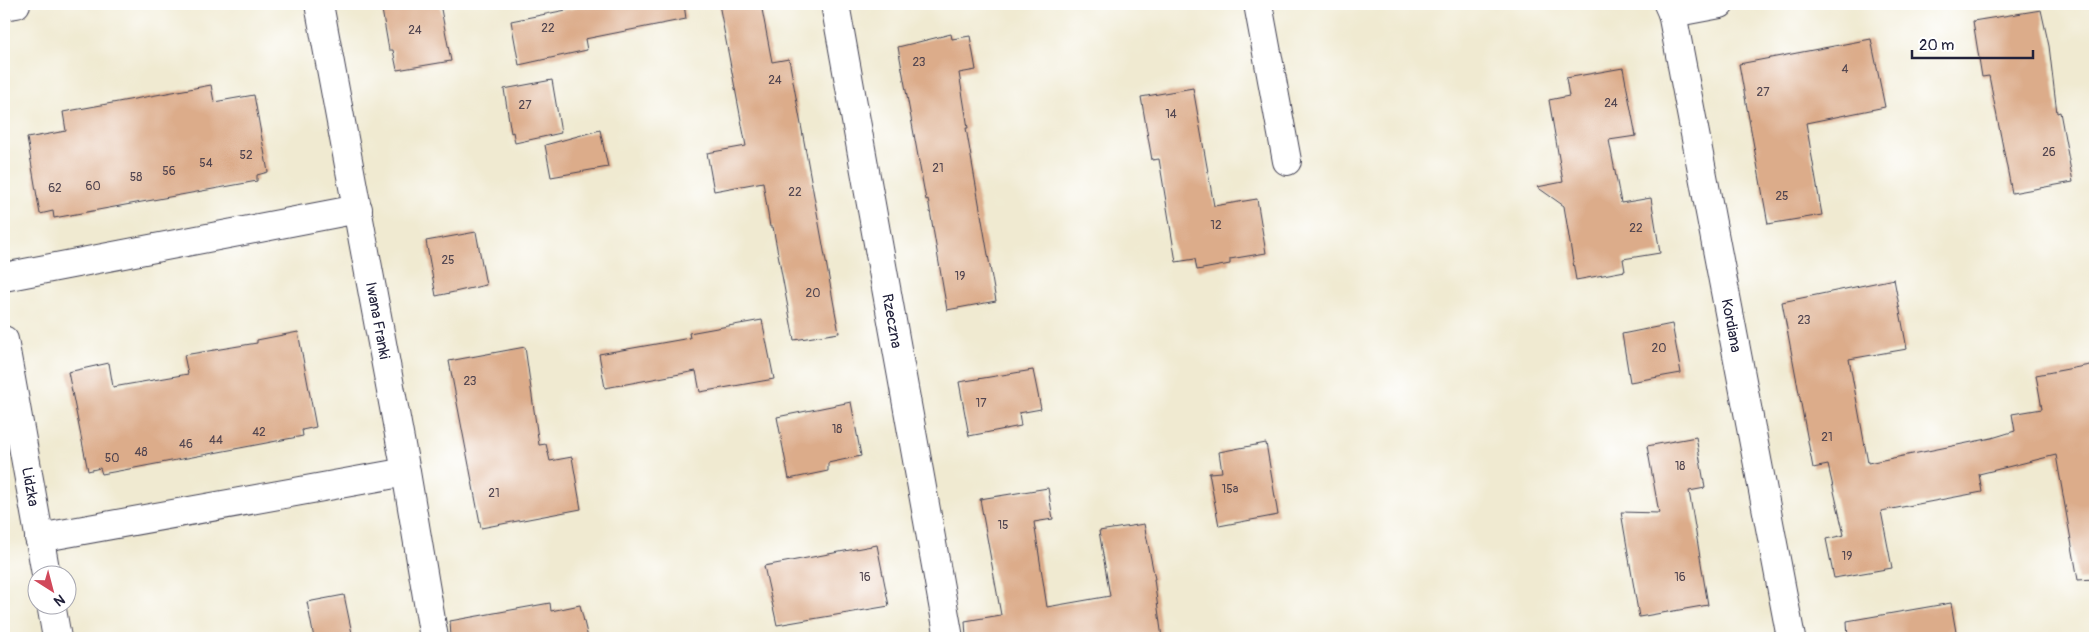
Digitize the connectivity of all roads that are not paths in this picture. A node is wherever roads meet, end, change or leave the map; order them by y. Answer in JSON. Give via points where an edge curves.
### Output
{"nodes":[{"id":1,"x":16,"y":4,"type":"edge"},
{"id":2,"x":319,"y":4,"type":"edge"},
{"id":3,"x":835,"y":4,"type":"edge"},
{"id":4,"x":1258,"y":4,"type":"edge"},
{"id":5,"x":1720,"y":4,"type":"edge"},
{"id":6,"x":4,"y":6,"type":"edge"},
{"id":7,"x":1670,"y":8,"type":"edge"},
{"id":8,"x":1287,"y":161,"type":"dead end"},
{"id":9,"x":358,"y":209,"type":"junction"},
{"id":10,"x":4,"y":277,"type":"edge"},
{"id":11,"x":4,"y":340,"type":"edge"},
{"id":12,"x":406,"y":472,"type":"junction"},
{"id":13,"x":39,"y":538,"type":"junction"},
{"id":14,"x":44,"y":564,"type":"edge"},
{"id":15,"x":53,"y":614,"type":"edge"},
{"id":16,"x":57,"y":638,"type":"edge"},
{"id":17,"x":434,"y":638,"type":"edge"},
{"id":18,"x":949,"y":638,"type":"edge"},
{"id":19,"x":1791,"y":638,"type":"edge"}],
"edges":[{"from":1,"to":6,"type":"street"},
{"from":2,"to":9,"type":"street","name":"Iwana Franki"},
{"from":3,"to":18,"type":"street","name":"Rzeczna"},
{"from":4,"to":8,"type":"street"},
{"from":5,"to":7,"type":"street"},
{"from":7,"to":19,"type":"street","name":"Kordiana"},
{"from":9,"to":10,"type":"street"},
{"from":9,"to":12,"type":"street","name":"Iwana Franki"},
{"from":11,"to":13,"type":"street","name":"Lidzka"},
{"from":12,"to":13,"type":"street"},
{"from":12,"to":17,"type":"street","name":"Iwana Franki"},
{"from":13,"to":14,"type":"street","name":"Lidzka"},
{"from":15,"to":16,"type":"street"}]}
